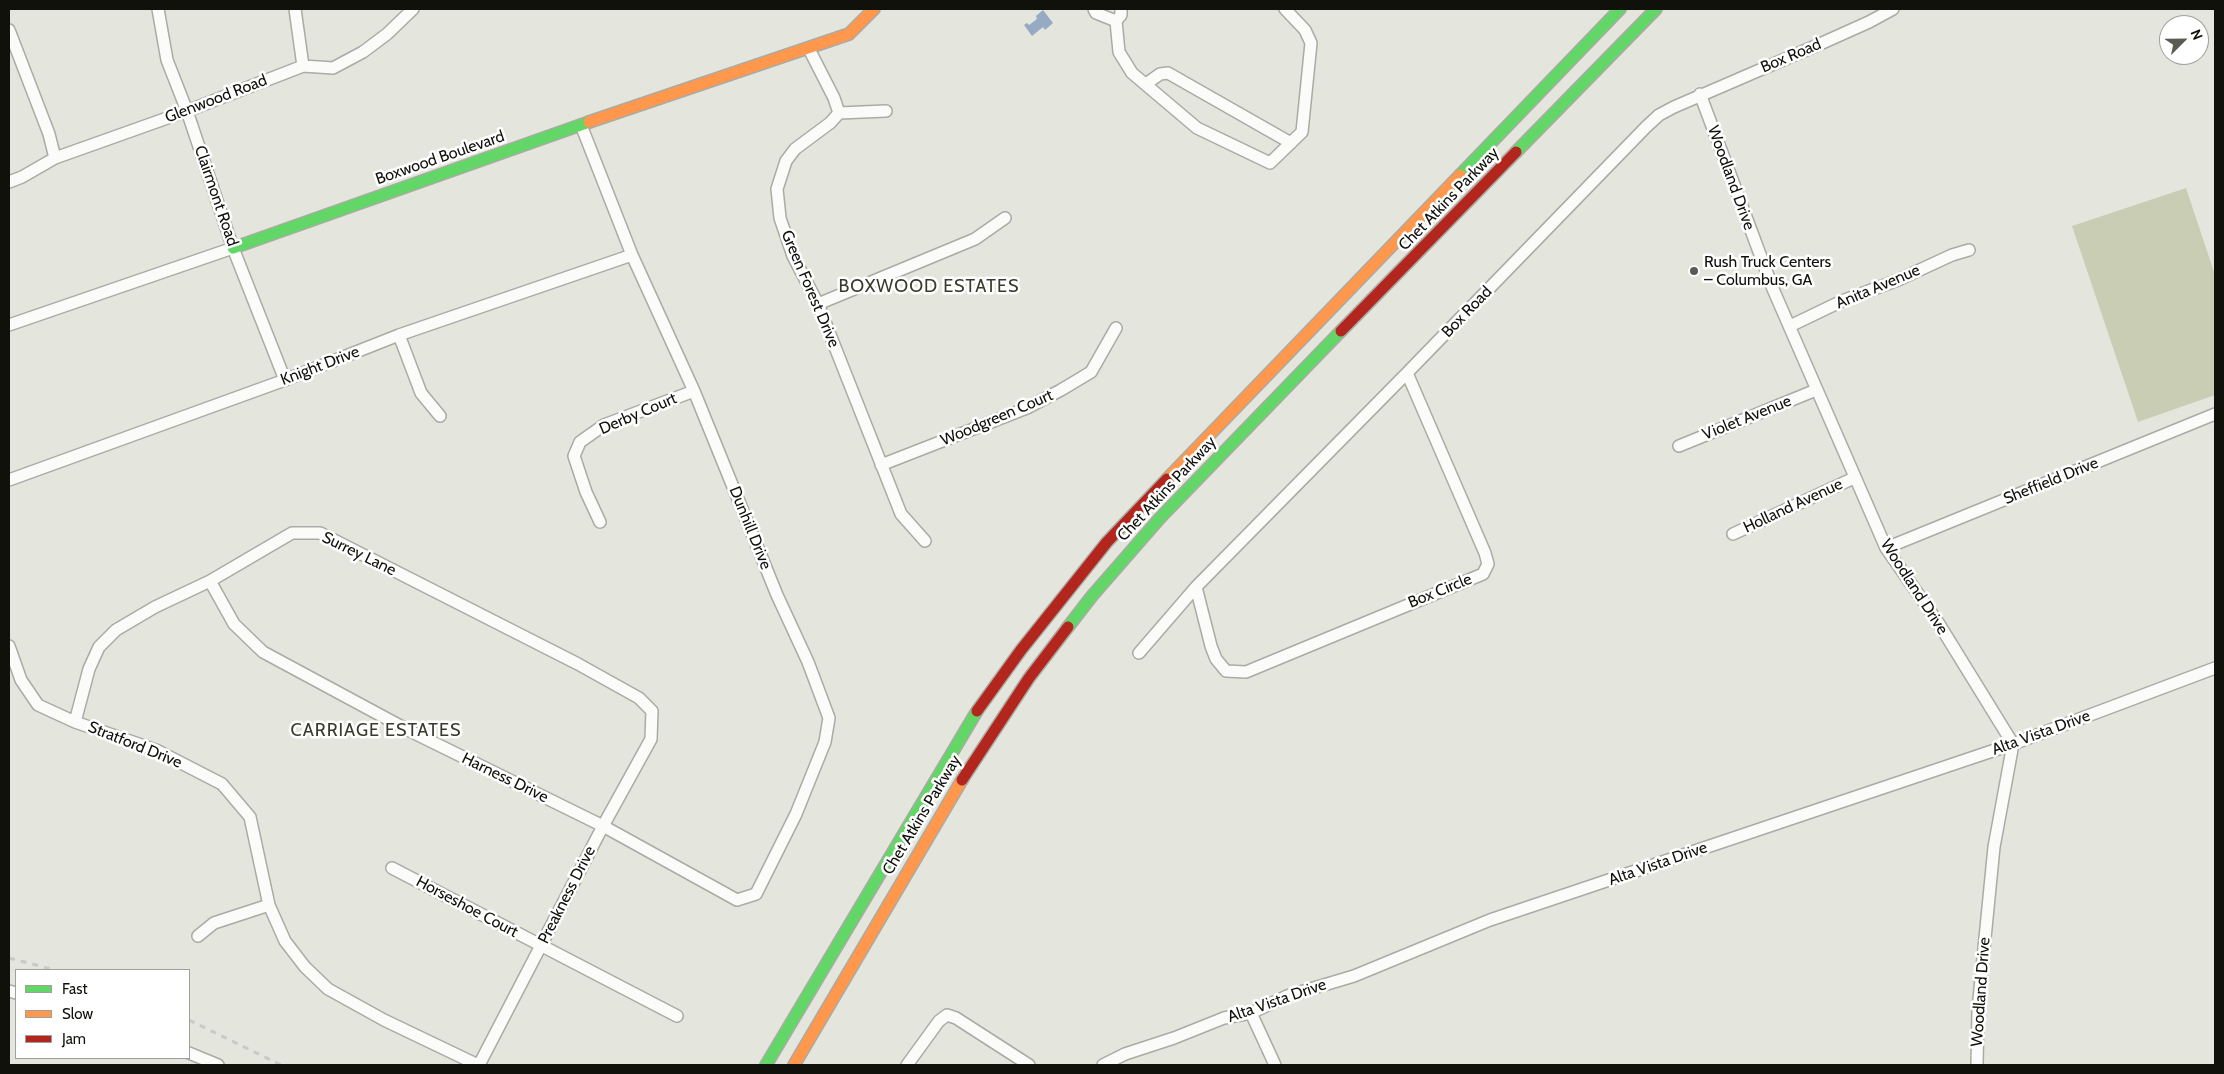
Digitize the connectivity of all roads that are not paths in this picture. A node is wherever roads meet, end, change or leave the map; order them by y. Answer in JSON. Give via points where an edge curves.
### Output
{"nodes":[{"id":1,"x":158,"y":9,"type":"edge"},
{"id":2,"x":295,"y":9,"type":"edge"},
{"id":3,"x":413,"y":9,"type":"edge"},
{"id":4,"x":874,"y":9,"type":"edge"},
{"id":5,"x":1094,"y":9,"type":"edge"},
{"id":6,"x":1121,"y":9,"type":"edge"},
{"id":7,"x":1285,"y":9,"type":"edge"},
{"id":8,"x":1620,"y":9,"type":"edge"},
{"id":9,"x":1656,"y":9,"type":"edge"},
{"id":10,"x":1893,"y":9,"type":"edge"},
{"id":11,"x":1116,"y":21,"type":"junction"},
{"id":12,"x":9,"y":30,"type":"edge"},
{"id":13,"x":808,"y":50,"type":"junction"},
{"id":14,"x":303,"y":66,"type":"junction"},
{"id":15,"x":1146,"y":84,"type":"junction"},
{"id":16,"x":1700,"y":94,"type":"junction"},
{"id":17,"x":187,"y":111,"type":"junction"},
{"id":18,"x":886,"y":111,"type":"dead end"},
{"id":19,"x":838,"y":113,"type":"junction"},
{"id":20,"x":581,"y":125,"type":"junction"},
{"id":21,"x":1291,"y":143,"type":"junction"},
{"id":22,"x":55,"y":158,"type":"junction"},
{"id":23,"x":9,"y":182,"type":"edge"},
{"id":24,"x":1005,"y":218,"type":"dead end"},
{"id":25,"x":233,"y":248,"type":"junction"},
{"id":26,"x":1969,"y":250,"type":"dead end"},
{"id":27,"x":632,"y":255,"type":"junction"},
{"id":28,"x":818,"y":304,"type":"junction"},
{"id":29,"x":9,"y":325,"type":"edge"},
{"id":30,"x":1790,"y":326,"type":"junction"},
{"id":31,"x":1116,"y":328,"type":"dead end"},
{"id":32,"x":399,"y":335,"type":"junction"},
{"id":33,"x":1407,"y":374,"type":"junction"},
{"id":34,"x":285,"y":380,"type":"junction"},
{"id":35,"x":1816,"y":390,"type":"junction"},
{"id":36,"x":694,"y":391,"type":"junction"},
{"id":37,"x":2215,"y":414,"type":"edge"},
{"id":38,"x":440,"y":416,"type":"dead end"},
{"id":39,"x":1679,"y":446,"type":"dead end"},
{"id":40,"x":881,"y":465,"type":"junction"},
{"id":41,"x":1854,"y":478,"type":"junction"},
{"id":42,"x":9,"y":480,"type":"edge"},
{"id":43,"x":600,"y":522,"type":"dead end"},
{"id":44,"x":1732,"y":534,"type":"dead end"},
{"id":45,"x":924,"y":541,"type":"dead end"},
{"id":46,"x":1886,"y":548,"type":"junction"},
{"id":47,"x":210,"y":581,"type":"junction"},
{"id":48,"x":1196,"y":587,"type":"junction"},
{"id":49,"x":9,"y":646,"type":"edge"},
{"id":50,"x":1139,"y":653,"type":"dead end"},
{"id":51,"x":2215,"y":668,"type":"edge"},
{"id":52,"x":75,"y":722,"type":"junction"},
{"id":53,"x":651,"y":725,"type":"joint"},
{"id":54,"x":2013,"y":744,"type":"junction"},
{"id":55,"x":603,"y":826,"type":"junction"},
{"id":56,"x":392,"y":868,"type":"dead end"},
{"id":57,"x":719,"y":891,"type":"joint"},
{"id":58,"x":269,"y":905,"type":"junction"},
{"id":59,"x":198,"y":936,"type":"dead end"},
{"id":60,"x":541,"y":946,"type":"junction"},
{"id":61,"x":1251,"y":1013,"type":"junction"},
{"id":62,"x":677,"y":1016,"type":"dead end"},
{"id":63,"x":190,"y":1053,"type":"edge"},
{"id":64,"x":218,"y":1065,"type":"edge"},
{"id":65,"x":478,"y":1065,"type":"edge"},
{"id":66,"x":766,"y":1065,"type":"edge"},
{"id":67,"x":794,"y":1065,"type":"edge"},
{"id":68,"x":907,"y":1065,"type":"edge"},
{"id":69,"x":1029,"y":1065,"type":"edge"},
{"id":70,"x":1103,"y":1065,"type":"edge"},
{"id":71,"x":1275,"y":1065,"type":"edge"},
{"id":72,"x":1977,"y":1065,"type":"edge"}],
"edges":[{"from":1,"to":17,"type":"street","name":"Clairmont Road","via":[[167,60]]},
{"from":2,"to":14,"type":"street"},
{"from":3,"to":14,"type":"street","name":"Glenwood Road","via":[[388,34],[333,68]]},
{"from":4,"to":13,"type":"main road","name":"Boxwood Boulevard","via":[[848,34]]},
{"from":5,"to":11,"type":"street","via":[[1096,13]]},
{"from":6,"to":11,"type":"street"},
{"from":7,"to":21,"type":"street","via":[[1305,30],[1311,43],[1302,132]]},
{"from":8,"to":66,"type":"main road","name":"Chet Atkins Parkway","via":[[1107,542],[1021,650],[971,720]]},
{"from":9,"to":67,"type":"main road","name":"Chet Atkins Parkway","via":[[1241,433],[1092,596],[1029,678],[958,784]]},
{"from":10,"to":16,"type":"street","name":"Box Road","via":[[1820,44]]},
{"from":11,"to":15,"type":"street","via":[[1120,52],[1132,73]]},
{"from":12,"to":22,"type":"street"},
{"from":13,"to":19,"type":"street","via":[[834,98]]},
{"from":13,"to":20,"type":"main road","name":"Boxwood Boulevard"},
{"from":14,"to":17,"type":"street","name":"Glenwood Road"},
{"from":15,"to":21,"type":"street","via":[[1160,74],[1168,73]]},
{"from":15,"to":21,"type":"street","via":[[1197,128],[1270,163]]},
{"from":16,"to":30,"type":"street","name":"Woodland Drive"},
{"from":16,"to":33,"type":"street","name":"Box Road","via":[[1659,115],[1646,127]]},
{"from":17,"to":22,"type":"street","name":"Glenwood Road"},
{"from":17,"to":25,"type":"street","name":"Clairmont Road"},
{"from":18,"to":19,"type":"street"},
{"from":19,"to":28,"type":"street","name":"Green Forest Drive","via":[[786,161],[777,189],[777,204],[788,245]]},
{"from":20,"to":25,"type":"main road","name":"Boxwood Boulevard"},
{"from":20,"to":27,"type":"street","name":"Dunhill Drive"},
{"from":22,"to":23,"type":"street","name":"Glenwood Road"},
{"from":24,"to":28,"type":"street","via":[[976,238]]},
{"from":25,"to":29,"type":"street","name":"Boxwood Boulevard"},
{"from":25,"to":34,"type":"street","name":"Clairmont Road"},
{"from":26,"to":30,"type":"street","name":"Anita Avenue","via":[[1842,301]]},
{"from":27,"to":32,"type":"street","name":"Knight Drive"},
{"from":27,"to":36,"type":"street","name":"Dunhill Drive"},
{"from":28,"to":40,"type":"street","name":"Green Forest Drive"},
{"from":30,"to":35,"type":"street","name":"Woodland Drive"},
{"from":31,"to":40,"type":"street","name":"Woodgreen Court","via":[[1091,372],[1061,390],[1028,408]]},
{"from":32,"to":34,"type":"street","name":"Knight Drive"},
{"from":32,"to":38,"type":"street","via":[[421,393]]},
{"from":33,"to":48,"type":"street","name":"Box Road"},
{"from":33,"to":48,"type":"street","name":"Box Circle","via":[[1488,564],[1483,574],[1246,672],[1226,671],[1216,659]]},
{"from":34,"to":42,"type":"street","name":"Knight Drive"},
{"from":35,"to":39,"type":"street","name":"Violet Avenue"},
{"from":35,"to":41,"type":"street","name":"Woodland Drive"},
{"from":36,"to":43,"type":"street","name":"Derby Court","via":[[604,425],[580,442],[574,456]]},
{"from":36,"to":57,"type":"street","name":"Dunhill Drive","via":[[829,718],[825,742],[796,814],[756,894],[737,900]]},
{"from":37,"to":46,"type":"street","name":"Sheffield Drive"},
{"from":40,"to":45,"type":"street","name":"Green Forest Drive","via":[[901,514]]},
{"from":41,"to":44,"type":"street","name":"Holland Avenue"},
{"from":41,"to":46,"type":"street","name":"Woodland Drive"},
{"from":46,"to":54,"type":"street","name":"Woodland Drive","via":[[1939,624]]},
{"from":47,"to":52,"type":"street","name":"Surrey Lane","via":[[116,630],[99,647]]},
{"from":47,"to":53,"type":"street","name":"Surrey Lane","via":[[292,533],[320,533],[639,698],[652,711]]},
{"from":47,"to":55,"type":"street","name":"Harness Drive","via":[[234,624],[263,652],[414,733]]},
{"from":48,"to":50,"type":"street","name":"Box Road"},
{"from":49,"to":52,"type":"street","name":"Stratford Drive","via":[[22,680],[38,705]]},
{"from":51,"to":54,"type":"street","name":"Alta Vista Drive"},
{"from":52,"to":58,"type":"street","name":"Stratford Drive","via":[[156,750],[222,784],[250,817]]},
{"from":53,"to":55,"type":"street","name":"Preakness Drive","via":[[650,739]]},
{"from":54,"to":61,"type":"street","name":"Alta Vista Drive","via":[[1490,920],[1354,976],[1287,996]]},
{"from":54,"to":72,"type":"street","name":"Woodland Drive","via":[[1994,847],[1978,1009]]},
{"from":55,"to":57,"type":"street","name":"Harness Drive"},
{"from":55,"to":60,"type":"street","name":"Preakness Drive"},
{"from":56,"to":60,"type":"street","name":"Horseshoe Court"},
{"from":58,"to":59,"type":"street","via":[[214,923]]},
{"from":58,"to":65,"type":"street","name":"Stratford Drive","via":[[286,941],[305,967],[328,989]]},
{"from":60,"to":62,"type":"street","name":"Horseshoe Court"},
{"from":60,"to":65,"type":"street","name":"Preakness Drive"},
{"from":61,"to":70,"type":"street","name":"Alta Vista Drive","via":[[1224,1018]]},
{"from":61,"to":71,"type":"street"},
{"from":63,"to":64,"type":"street"},
{"from":68,"to":69,"type":"street","via":[[947,1015]]}]}
